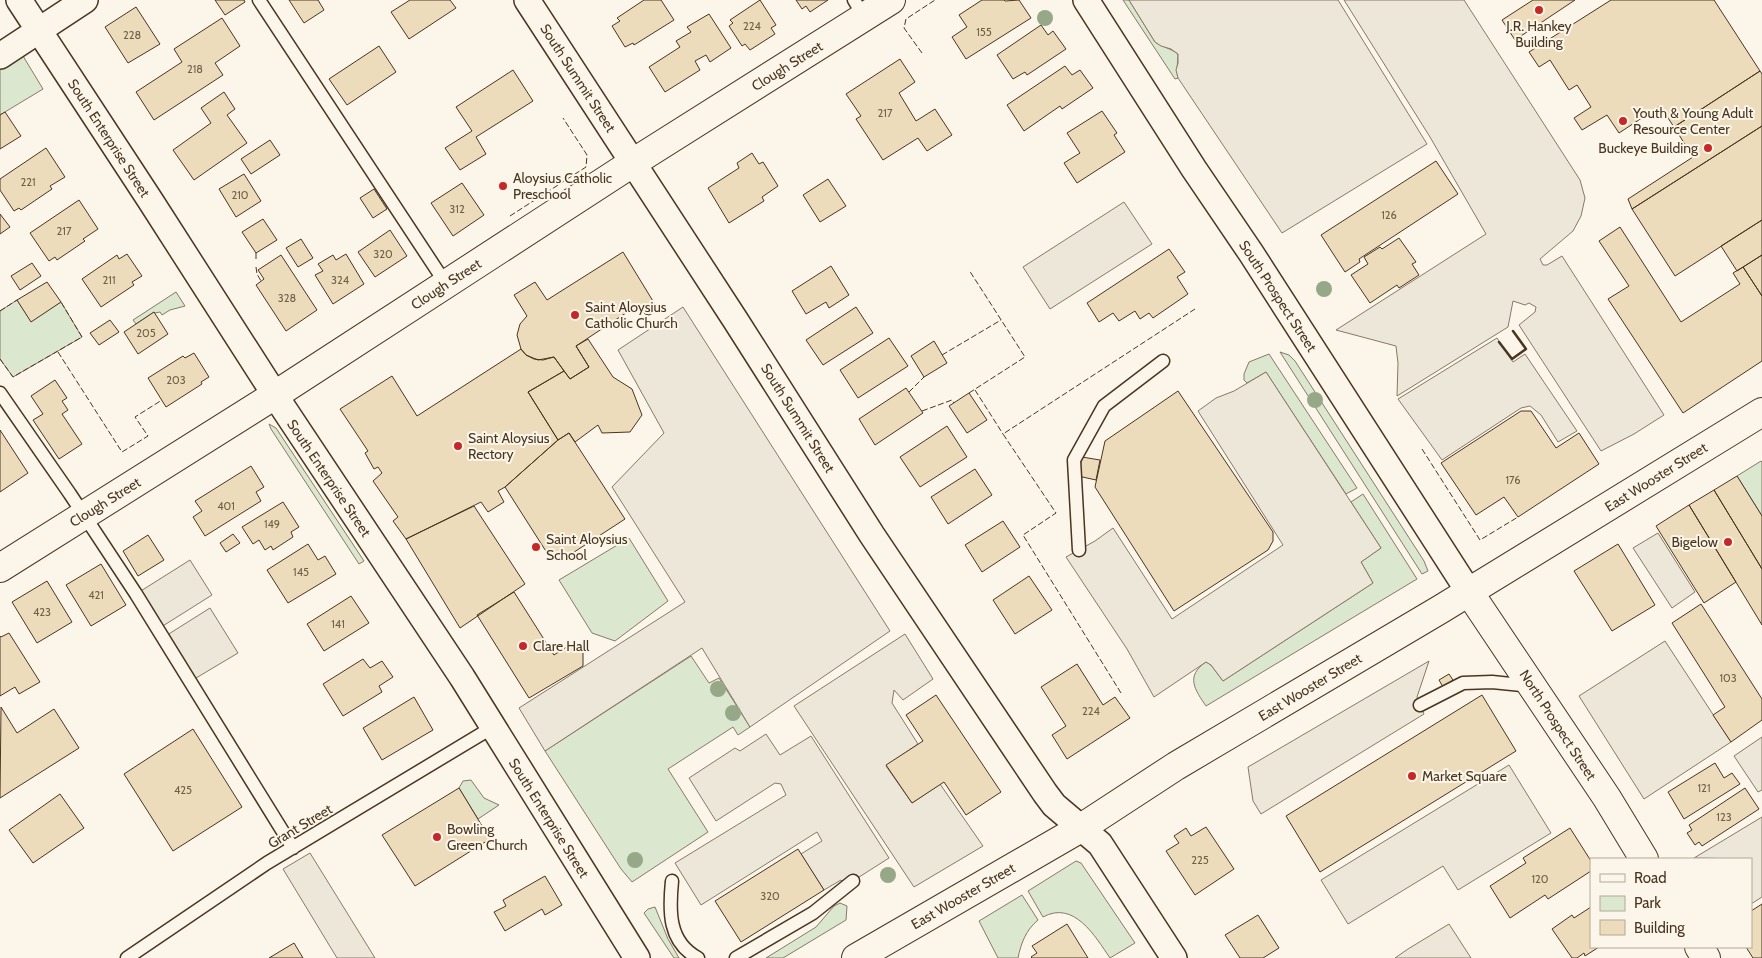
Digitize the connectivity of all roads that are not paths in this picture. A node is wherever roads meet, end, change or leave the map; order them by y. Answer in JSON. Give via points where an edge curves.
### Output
{"nodes":[{"id":1,"x":19,"y":0,"type":"edge"},
{"id":2,"x":85,"y":0,"type":"edge"},
{"id":3,"x":259,"y":0,"type":"edge"},
{"id":4,"x":526,"y":0,"type":"edge"},
{"id":5,"x":891,"y":0,"type":"edge"},
{"id":6,"x":1086,"y":0,"type":"edge"},
{"id":7,"x":859,"y":8,"type":"edge"},
{"id":8,"x":39,"y":30,"type":"junction"},
{"id":9,"x":0,"y":56,"type":"edge"},
{"id":10,"x":634,"y":162,"type":"junction"},
{"id":11,"x":446,"y":284,"type":"junction"},
{"id":12,"x":1163,"y":361,"type":"dead end"},
{"id":13,"x":0,"y":393,"type":"edge"},
{"id":14,"x":275,"y":395,"type":"junction"},
{"id":15,"x":1762,"y":412,"type":"edge"},
{"id":16,"x":84,"y":515,"type":"junction"},
{"id":17,"x":1079,"y":550,"type":"dead end"},
{"id":18,"x":0,"y":568,"type":"edge"},
{"id":19,"x":1469,"y":592,"type":"junction"},
{"id":20,"x":1533,"y":687,"type":"junction"},
{"id":21,"x":1420,"y":704,"type":"dead end"},
{"id":22,"x":493,"y":727,"type":"junction"},
{"id":23,"x":1081,"y":828,"type":"junction"},
{"id":24,"x":293,"y":848,"type":"junction"},
{"id":25,"x":1643,"y":858,"type":"edge"},
{"id":26,"x":672,"y":881,"type":"dead end"},
{"id":27,"x":853,"y":881,"type":"dead end"},
{"id":28,"x":873,"y":954,"type":"edge"},
{"id":29,"x":127,"y":958,"type":"edge"},
{"id":30,"x":636,"y":958,"type":"edge"},
{"id":31,"x":698,"y":958,"type":"edge"},
{"id":32,"x":736,"y":958,"type":"edge"},
{"id":33,"x":1174,"y":958,"type":"edge"}],
"edges":[{"from":1,"to":8,"type":"street","name":"South Enterprise Street"},
{"from":2,"to":8,"type":"street"},
{"from":3,"to":11,"type":"lane"},
{"from":4,"to":10,"type":"street","name":"South Summit Street"},
{"from":5,"to":7,"type":"street","name":"Clough Street"},
{"from":6,"to":19,"type":"street","name":"South Prospect Street"},
{"from":7,"to":10,"type":"street","name":"Clough Street"},
{"from":8,"to":9,"type":"street"},
{"from":8,"to":14,"type":"street","name":"South Enterprise Street"},
{"from":10,"to":11,"type":"street","name":"Clough Street"},
{"from":10,"to":23,"type":"street","name":"South Summit Street","via":[[872,535],[1039,784],[1054,805]]},
{"from":11,"to":14,"type":"street","name":"Clough Street"},
{"from":12,"to":17,"type":"lane","via":[[1104,406],[1074,460]]},
{"from":13,"to":16,"type":"lane"},
{"from":14,"to":16,"type":"street","name":"Clough Street"},
{"from":14,"to":22,"type":"street","name":"South Enterprise Street"},
{"from":15,"to":19,"type":"street","name":"East Wooster Street"},
{"from":16,"to":18,"type":"street","name":"Clough Street"},
{"from":16,"to":24,"type":"lane"},
{"from":19,"to":20,"type":"street","name":"North Prospect Street"},
{"from":19,"to":23,"type":"street","name":"East Wooster Street","via":[[1176,766]]},
{"from":20,"to":21,"type":"lane","via":[[1492,682],[1463,683]]},
{"from":20,"to":25,"type":"street","name":"North Prospect Street"},
{"from":22,"to":24,"type":"lane","name":"Grant Street"},
{"from":22,"to":30,"type":"street","name":"South Enterprise Street"},
{"from":23,"to":28,"type":"street","name":"East Wooster Street"},
{"from":23,"to":33,"type":"street","name":"South Summit Street","via":[[1100,844]]},
{"from":24,"to":29,"type":"lane","name":"Grant Street"},
{"from":26,"to":31,"type":"lane","via":[[670,915],[677,939],[687,952]]},
{"from":27,"to":32,"type":"lane","via":[[813,913]]}]}
